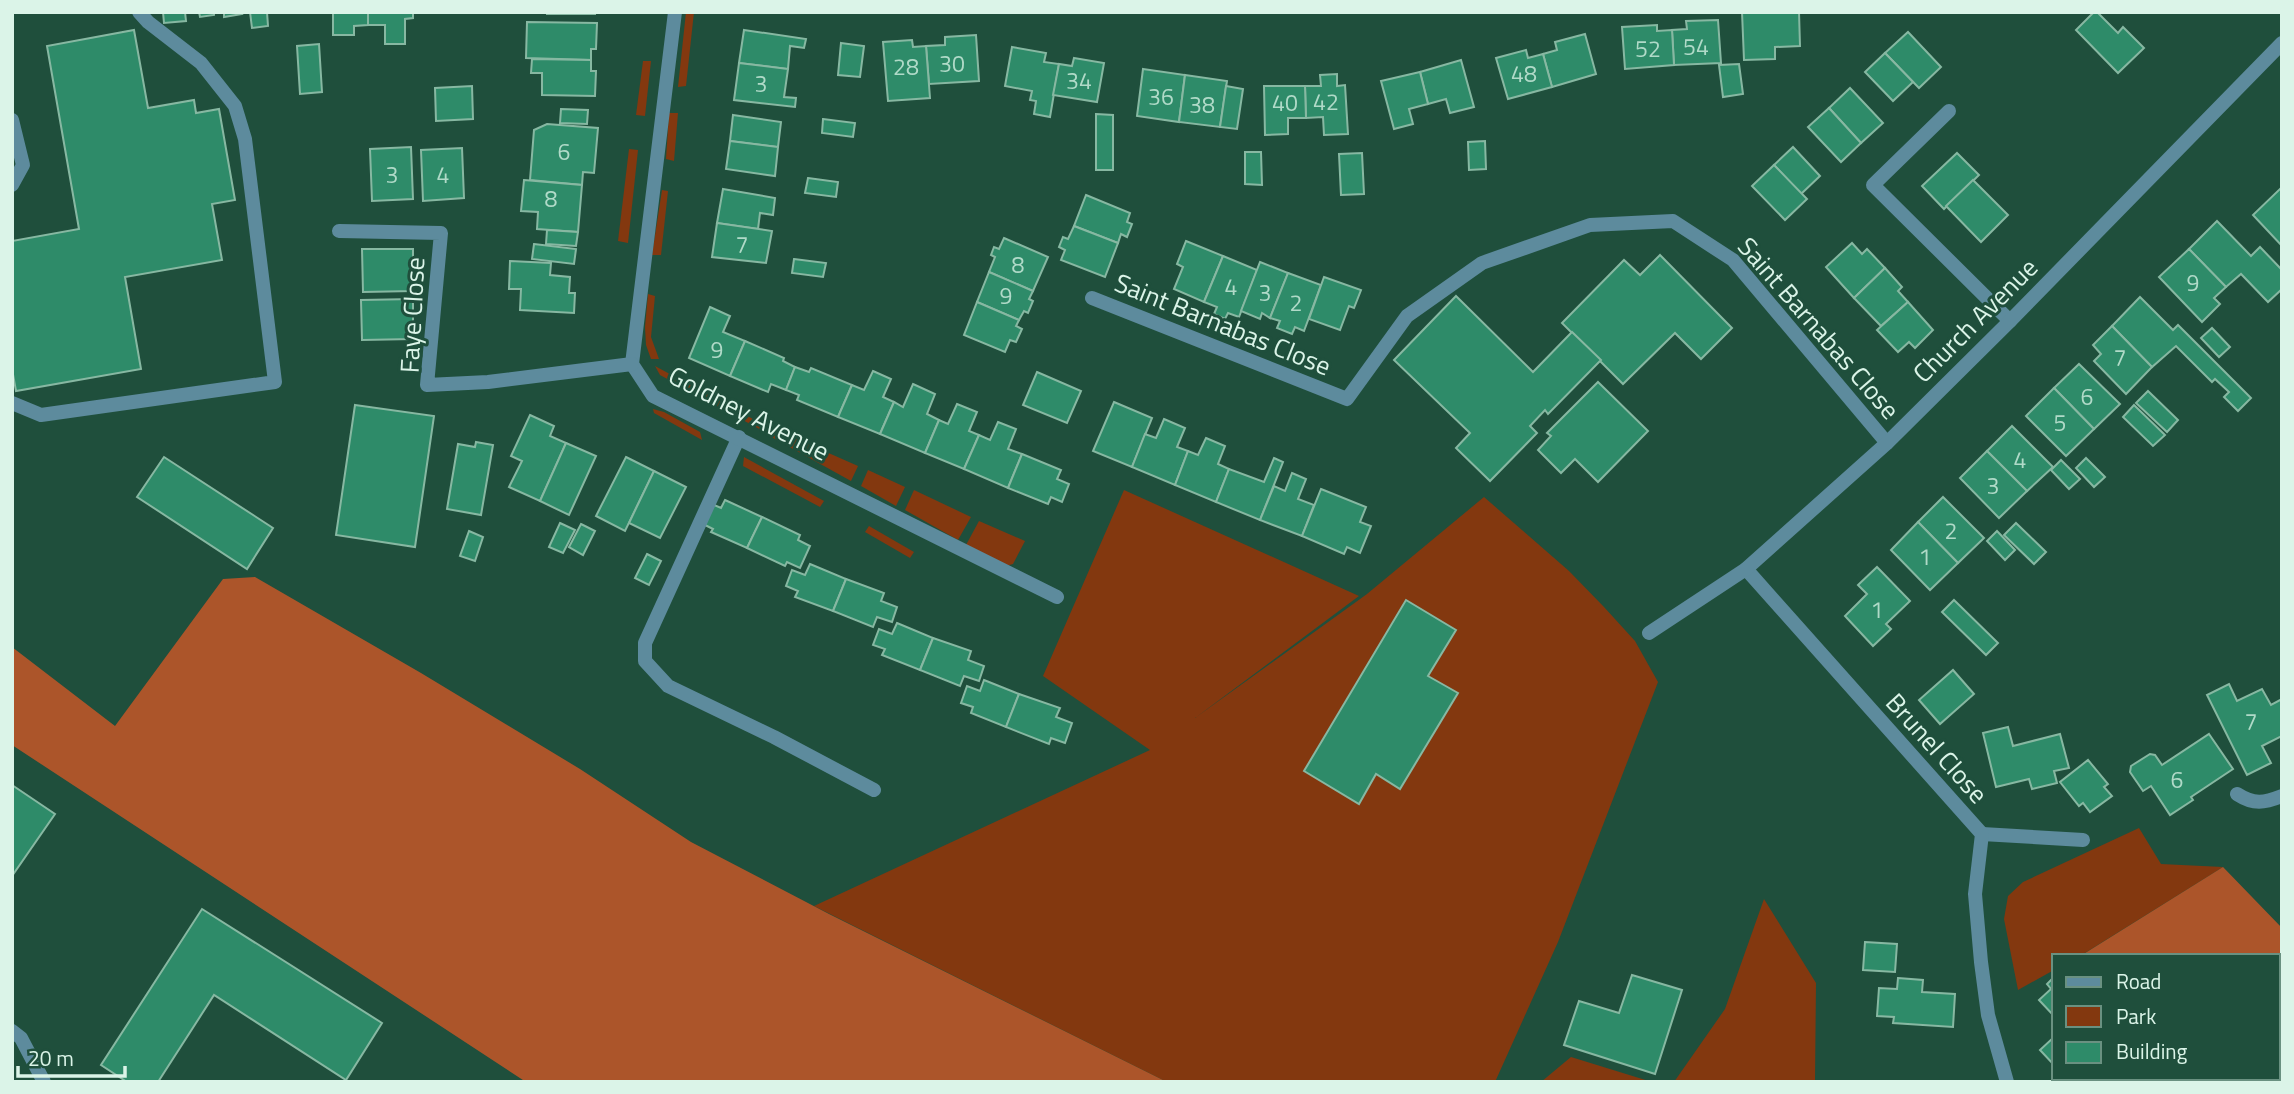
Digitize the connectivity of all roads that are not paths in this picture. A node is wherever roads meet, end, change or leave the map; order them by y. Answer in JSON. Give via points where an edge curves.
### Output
{"nodes":[{"id":1,"x":139,"y":12,"type":"edge"},
{"id":2,"x":675,"y":12,"type":"edge"},
{"id":3,"x":2282,"y":43,"type":"edge"},
{"id":4,"x":1949,"y":111,"type":"dead end"},
{"id":5,"x":12,"y":120,"type":"edge"},
{"id":6,"x":12,"y":185,"type":"edge"},
{"id":7,"x":339,"y":231,"type":"dead end"},
{"id":8,"x":1092,"y":298,"type":"dead end"},
{"id":9,"x":2010,"y":321,"type":"junction"},
{"id":10,"x":632,"y":364,"type":"junction"},
{"id":11,"x":12,"y":403,"type":"edge"},
{"id":12,"x":739,"y":437,"type":"junction"},
{"id":13,"x":1887,"y":443,"type":"junction"},
{"id":14,"x":1745,"y":569,"type":"junction"},
{"id":15,"x":1057,"y":597,"type":"dead end"},
{"id":16,"x":1649,"y":633,"type":"dead end"},
{"id":17,"x":874,"y":790,"type":"dead end"},
{"id":18,"x":2237,"y":794,"type":"dead end"},
{"id":19,"x":2282,"y":796,"type":"edge"},
{"id":20,"x":1982,"y":834,"type":"junction"},
{"id":21,"x":2083,"y":839,"type":"dead end"},
{"id":22,"x":12,"y":1031,"type":"edge"},
{"id":23,"x":44,"y":1082,"type":"edge"},
{"id":24,"x":2007,"y":1082,"type":"edge"}],
"edges":[{"from":1,"to":11,"type":"street","via":[[201,63],[235,106],[245,139],[275,382],[41,415]]},
{"from":2,"to":10,"type":"street","name":"Goldney Avenue"},
{"from":3,"to":9,"type":"street","name":"Church Avenue"},
{"from":4,"to":9,"type":"street","via":[[1873,185]]},
{"from":5,"to":6,"type":"street","via":[[23,165]]},
{"from":7,"to":10,"type":"street","name":"Faye Close","via":[[441,233],[427,384],[488,382]]},
{"from":8,"to":13,"type":"street","name":"Saint Barnabas Close","via":[[1347,399],[1406,316],[1482,263],[1590,225],[1673,221],[1733,260]]},
{"from":9,"to":13,"type":"street","name":"Church Avenue"},
{"from":10,"to":12,"type":"street","name":"Goldney Avenue","via":[[653,396]]},
{"from":12,"to":15,"type":"street","name":"Goldney Avenue"},
{"from":12,"to":17,"type":"street","via":[[645,643],[645,662],[668,686]]},
{"from":13,"to":14,"type":"street","name":"Church Avenue"},
{"from":14,"to":16,"type":"street","name":"Church Avenue"},
{"from":14,"to":20,"type":"street","name":"Brunel Close"},
{"from":18,"to":19,"type":"street","via":[[2250,803]]},
{"from":20,"to":21,"type":"street"},
{"from":20,"to":24,"type":"street","name":"Brunel Close","via":[[1975,894],[1981,962],[1988,1015]]},
{"from":22,"to":23,"type":"street"}]}
